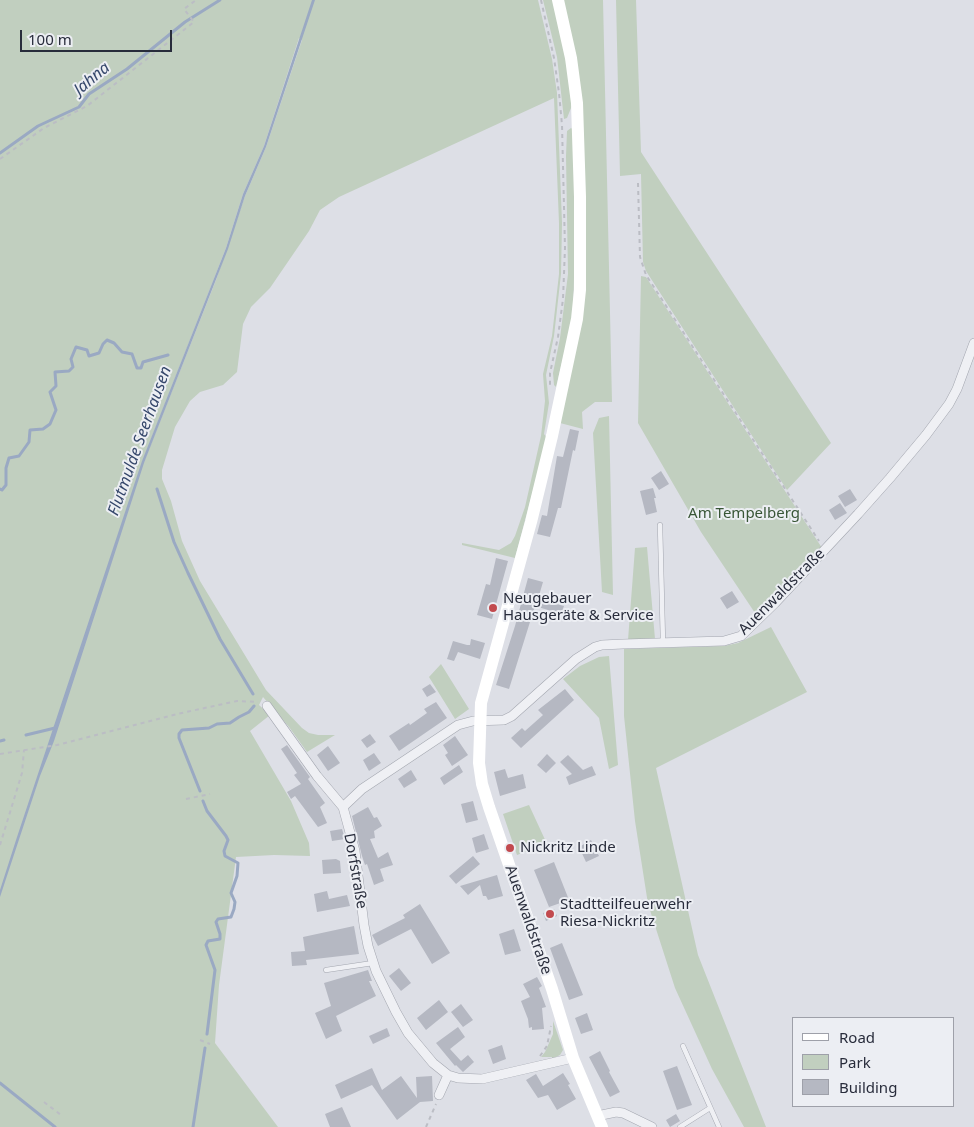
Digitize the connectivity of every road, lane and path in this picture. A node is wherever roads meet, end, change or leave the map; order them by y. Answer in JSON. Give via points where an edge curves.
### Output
{"nodes":[{"id":1,"x":196,"y":0,"type":"edge"},
{"id":2,"x":541,"y":0,"type":"edge"},
{"id":3,"x":558,"y":0,"type":"edge"},
{"id":4,"x":0,"y":159,"type":"edge"},
{"id":5,"x":638,"y":183,"type":"dead end"},
{"id":6,"x":974,"y":343,"type":"edge"},
{"id":7,"x":554,"y":394,"type":"dead end"},
{"id":8,"x":660,"y":525,"type":"dead end"},
{"id":9,"x":825,"y":549,"type":"junction"},
{"id":10,"x":663,"y":642,"type":"junction"},
{"id":11,"x":267,"y":706,"type":"joint"},
{"id":12,"x":480,"y":721,"type":"junction"},
{"id":13,"x":24,"y":750,"type":"junction"},
{"id":14,"x":0,"y":754,"type":"edge"},
{"id":15,"x":210,"y":794,"type":"dead end"},
{"id":16,"x":186,"y":799,"type":"dead end"},
{"id":17,"x":343,"y":807,"type":"junction"},
{"id":18,"x":0,"y":845,"type":"edge"},
{"id":19,"x":373,"y":963,"type":"junction"},
{"id":20,"x":326,"y":970,"type":"dead end"},
{"id":21,"x":558,"y":1005,"type":"junction"},
{"id":22,"x":200,"y":1040,"type":"dead end"},
{"id":23,"x":210,"y":1044,"type":"dead end"},
{"id":24,"x":684,"y":1046,"type":"dead end"},
{"id":25,"x":573,"y":1058,"type":"junction"},
{"id":26,"x":530,"y":1068,"type":"junction"},
{"id":27,"x":448,"y":1075,"type":"junction"},
{"id":28,"x":439,"y":1095,"type":"joint"},
{"id":29,"x":44,"y":1102,"type":"dead end"},
{"id":30,"x":710,"y":1108,"type":"junction"},
{"id":31,"x":61,"y":1115,"type":"dead end"},
{"id":32,"x":600,"y":1121,"type":"edge"},
{"id":33,"x":426,"y":1127,"type":"edge"},
{"id":34,"x":652,"y":1127,"type":"edge"},
{"id":35,"x":680,"y":1127,"type":"edge"},
{"id":36,"x":719,"y":1127,"type":"edge"}],
"edges":[{"from":1,"to":4,"type":"path","via":[[184,9],[194,22],[87,106],[44,128]]},
{"from":2,"to":7,"type":"path","via":[[557,73],[562,125],[564,274],[558,337],[550,373]]},
{"from":3,"to":12,"type":"street","name":"Auenwaldstraße","via":[[577,103],[581,255],[577,319],[531,522],[480,703]]},
{"from":5,"to":9,"type":"path","via":[[640,257],[646,275]]},
{"from":6,"to":9,"type":"street","name":"Auenwaldstraße","via":[[949,404],[890,478]]},
{"from":8,"to":10,"type":"lane"},
{"from":9,"to":10,"type":"street","name":"Auenwaldstraße","via":[[741,636],[724,641]]},
{"from":10,"to":12,"type":"street","name":"Auenwaldstraße","via":[[595,647],[576,659],[512,716],[504,720]]},
{"from":11,"to":13,"type":"path","via":[[237,701],[57,745]]},
{"from":11,"to":17,"type":"street"},
{"from":12,"to":17,"type":"street","via":[[458,725],[362,789]]},
{"from":12,"to":21,"type":"street","name":"Auenwaldstraße","via":[[482,784]]},
{"from":13,"to":14,"type":"path"},
{"from":13,"to":18,"type":"path","via":[[22,773]]},
{"from":15,"to":16,"type":"path"},
{"from":17,"to":19,"type":"street","name":"Dorfstraße","via":[[355,851],[364,926]]},
{"from":19,"to":20,"type":"lane"},
{"from":19,"to":27,"type":"street","name":"Dorfstraße","via":[[408,1033],[433,1063]]},
{"from":21,"to":25,"type":"street","name":"Auenwaldstraße"},
{"from":21,"to":26,"type":"path","via":[[552,1014],[547,1046]]},
{"from":22,"to":23,"type":"path"},
{"from":24,"to":30,"type":"lane"},
{"from":25,"to":26,"type":"street"},
{"from":25,"to":32,"type":"street","name":"Auenwaldstraße"},
{"from":26,"to":27,"type":"street","via":[[482,1079]]},
{"from":27,"to":28,"type":"street"},
{"from":28,"to":33,"type":"path"},
{"from":29,"to":31,"type":"path"},
{"from":30,"to":35,"type":"lane"},
{"from":30,"to":36,"type":"lane"},
{"from":32,"to":34,"type":"street","name":"Auenwaldstraße","via":[[616,1112]]}]}
